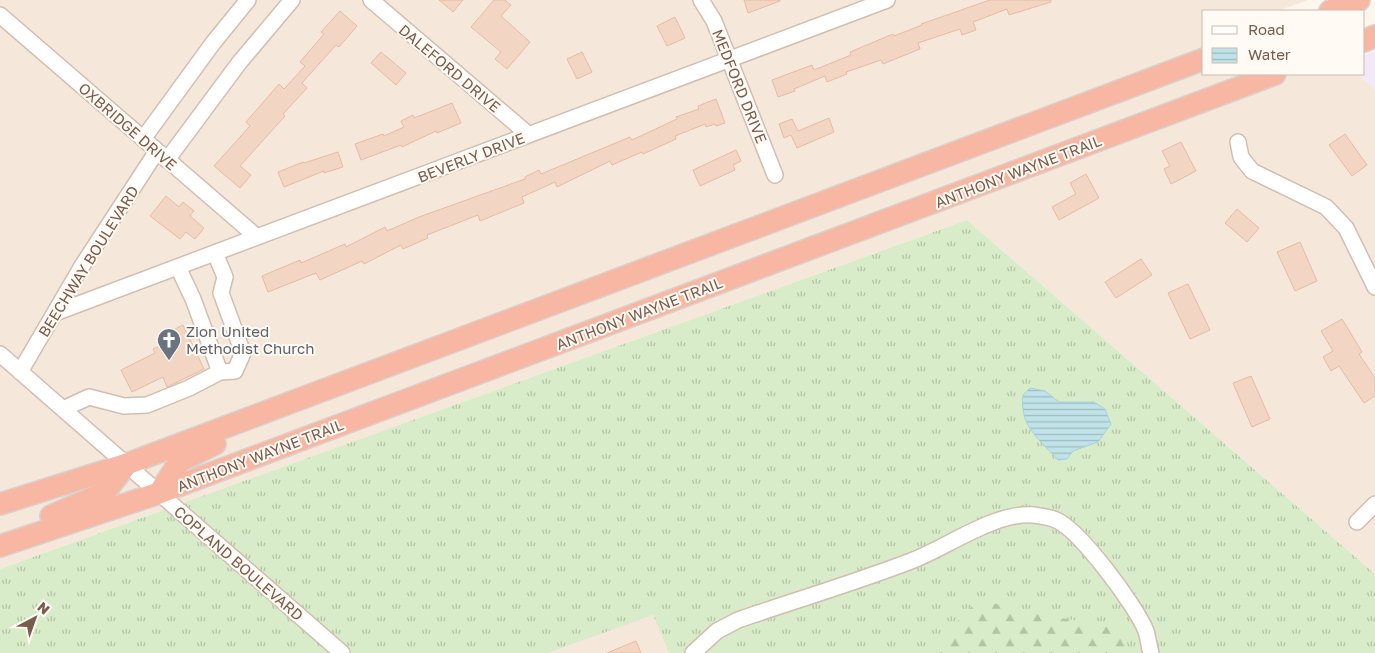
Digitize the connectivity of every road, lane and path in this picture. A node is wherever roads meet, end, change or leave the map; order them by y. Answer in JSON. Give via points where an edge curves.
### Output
{"nodes":[{"id":1,"x":248,"y":0,"type":"edge"},
{"id":2,"x":292,"y":0,"type":"edge"},
{"id":3,"x":371,"y":0,"type":"edge"},
{"id":4,"x":701,"y":0,"type":"edge"},
{"id":5,"x":888,"y":0,"type":"edge"},
{"id":6,"x":1359,"y":0,"type":"edge"},
{"id":7,"x":1333,"y":10,"type":"edge"},
{"id":8,"x":0,"y":15,"type":"edge"},
{"id":9,"x":730,"y":60,"type":"junction"},
{"id":10,"x":1202,"y":60,"type":"edge"},
{"id":11,"x":1273,"y":75,"type":"edge"},
{"id":12,"x":529,"y":135,"type":"junction"},
{"id":13,"x":143,"y":139,"type":"junction"},
{"id":14,"x":1238,"y":142,"type":"dead end"},
{"id":15,"x":162,"y":155,"type":"junction"},
{"id":16,"x":775,"y":175,"type":"dead end"},
{"id":17,"x":257,"y":238,"type":"junction"},
{"id":18,"x":215,"y":253,"type":"junction"},
{"id":19,"x":178,"y":267,"type":"junction"},
{"id":20,"x":1375,"y":287,"type":"edge"},
{"id":21,"x":55,"y":313,"type":"junction"},
{"id":22,"x":0,"y":354,"type":"edge"},
{"id":23,"x":20,"y":372,"type":"junction"},
{"id":24,"x":220,"y":372,"type":"junction"},
{"id":25,"x":316,"y":393,"type":"junction"},
{"id":26,"x":63,"y":409,"type":"junction"},
{"id":27,"x":127,"y":464,"type":"junction"},
{"id":28,"x":159,"y":493,"type":"junction"},
{"id":29,"x":0,"y":504,"type":"edge"},
{"id":30,"x":1375,"y":504,"type":"edge"},
{"id":31,"x":1356,"y":522,"type":"dead end"},
{"id":32,"x":0,"y":538,"type":"edge"},
{"id":33,"x":0,"y":546,"type":"edge"},
{"id":34,"x":342,"y":653,"type":"edge"},
{"id":35,"x":693,"y":653,"type":"edge"},
{"id":36,"x":1151,"y":653,"type":"edge"}],
"edges":[{"from":1,"to":13,"type":"street"},
{"from":2,"to":15,"type":"street","name":"BEECHWAY BOULEVARD"},
{"from":3,"to":12,"type":"street","name":"DALEFORD DRIVE"},
{"from":4,"to":9,"type":"street","name":"MEDFORD DRIVE","via":[[714,21]]},
{"from":5,"to":9,"type":"street","name":"BEVERLY DRIVE"},
{"from":6,"to":7,"type":"highway"},
{"from":8,"to":13,"type":"street","name":"OXBRIDGE DRIVE"},
{"from":9,"to":12,"type":"street","name":"BEVERLY DRIVE"},
{"from":9,"to":16,"type":"street","name":"MEDFORD DRIVE"},
{"from":10,"to":25,"type":"highway"},
{"from":11,"to":28,"type":"highway","name":"ANTHONY WAYNE TRAIL"},
{"from":12,"to":17,"type":"street","name":"BEVERLY DRIVE"},
{"from":13,"to":15,"type":"street","name":"OXBRIDGE DRIVE"},
{"from":14,"to":20,"type":"street","via":[[1241,158],[1252,171],[1326,207],[1346,228]]},
{"from":15,"to":17,"type":"street","name":"OXBRIDGE DRIVE"},
{"from":15,"to":21,"type":"street","name":"BEECHWAY BOULEVARD","via":[[82,266]]},
{"from":17,"to":18,"type":"street","name":"BEVERLY DRIVE"},
{"from":18,"to":19,"type":"street","name":"BEVERLY DRIVE"},
{"from":18,"to":24,"type":"street","via":[[225,277],[221,293],[243,353],[235,371]]},
{"from":19,"to":21,"type":"street","name":"BEVERLY DRIVE"},
{"from":19,"to":24,"type":"street"},
{"from":21,"to":23,"type":"street","name":"BEECHWAY BOULEVARD"},
{"from":22,"to":23,"type":"street","name":"COPLAND BOULEVARD"},
{"from":23,"to":26,"type":"street","name":"COPLAND BOULEVARD"},
{"from":24,"to":26,"type":"street","via":[[147,405],[124,406],[89,397]]},
{"from":25,"to":27,"type":"highway"},
{"from":25,"to":28,"type":"highway","via":[[180,461]]},
{"from":26,"to":27,"type":"street","name":"COPLAND BOULEVARD"},
{"from":27,"to":28,"type":"street","name":"COPLAND BOULEVARD"},
{"from":27,"to":29,"type":"highway"},
{"from":27,"to":32,"type":"highway","via":[[105,492]]},
{"from":28,"to":33,"type":"highway","name":"ANTHONY WAYNE TRAIL"},
{"from":28,"to":34,"type":"street","name":"COPLAND BOULEVARD"},
{"from":30,"to":31,"type":"street"},
{"from":35,"to":36,"type":"street","via":[[716,631],[738,620],[890,569],[990,523],[1033,515],[1056,519],[1070,528],[1103,566],[1146,631]]}]}
